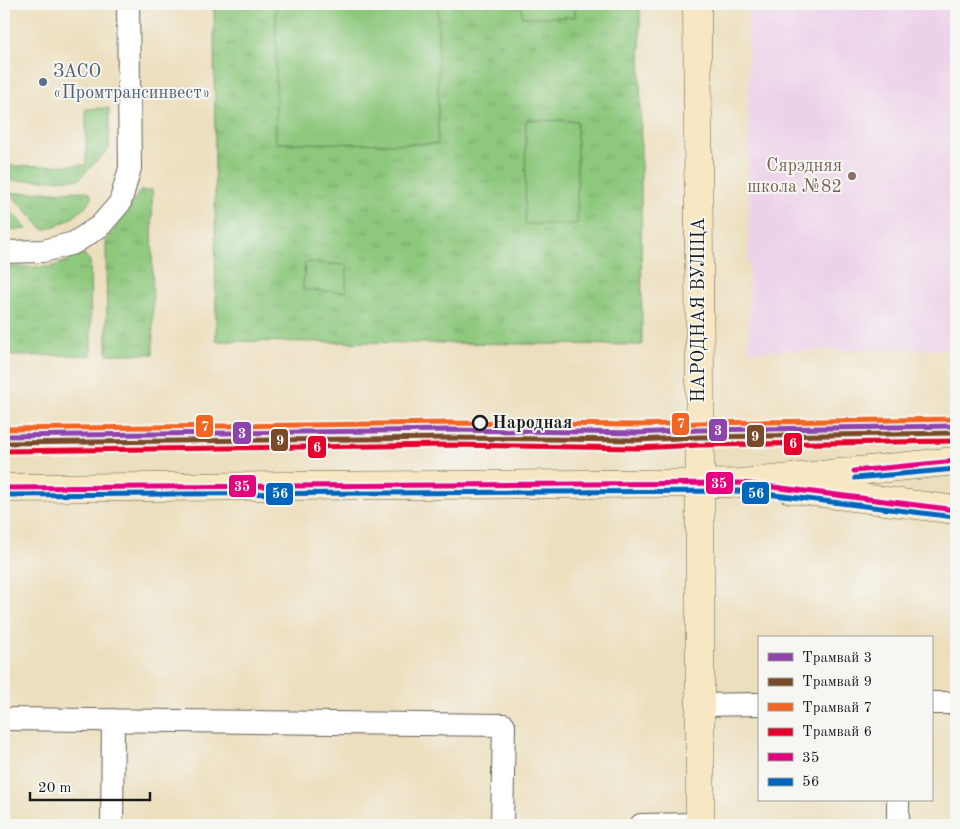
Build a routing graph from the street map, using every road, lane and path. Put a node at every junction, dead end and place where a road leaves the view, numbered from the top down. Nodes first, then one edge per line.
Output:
1 (128, 4) edge
2 (696, 4) edge
3 (4, 252) edge
4 (956, 461) edge
5 (700, 483) junction
6 (741, 483) junction
7 (4, 488) edge
8 (956, 510) edge
9 (956, 702) edge
10 (932, 703) edge
11 (758, 704) edge
12 (700, 706) junction
13 (4, 719) edge
14 (113, 720) junction
15 (898, 802) edge
16 (112, 825) edge
17 (502, 825) edge
18 (641, 825) edge
19 (700, 825) edge
20 (898, 825) edge

1 - 3 lane
2 - 5 main road, НАРОДНАЯ ВУЛІЦА
4 - 6 main road
5 - 6 main road
5 - 7 main road
5 - 12 main road, НАРОДНАЯ ВУЛІЦА
6 - 8 main road
9 - 10 lane
11 - 12 lane
12 - 19 main road, НАРОДНАЯ ВУЛІЦА
13 - 14 lane
14 - 16 lane
14 - 17 lane
15 - 20 lane
18 - 19 lane

